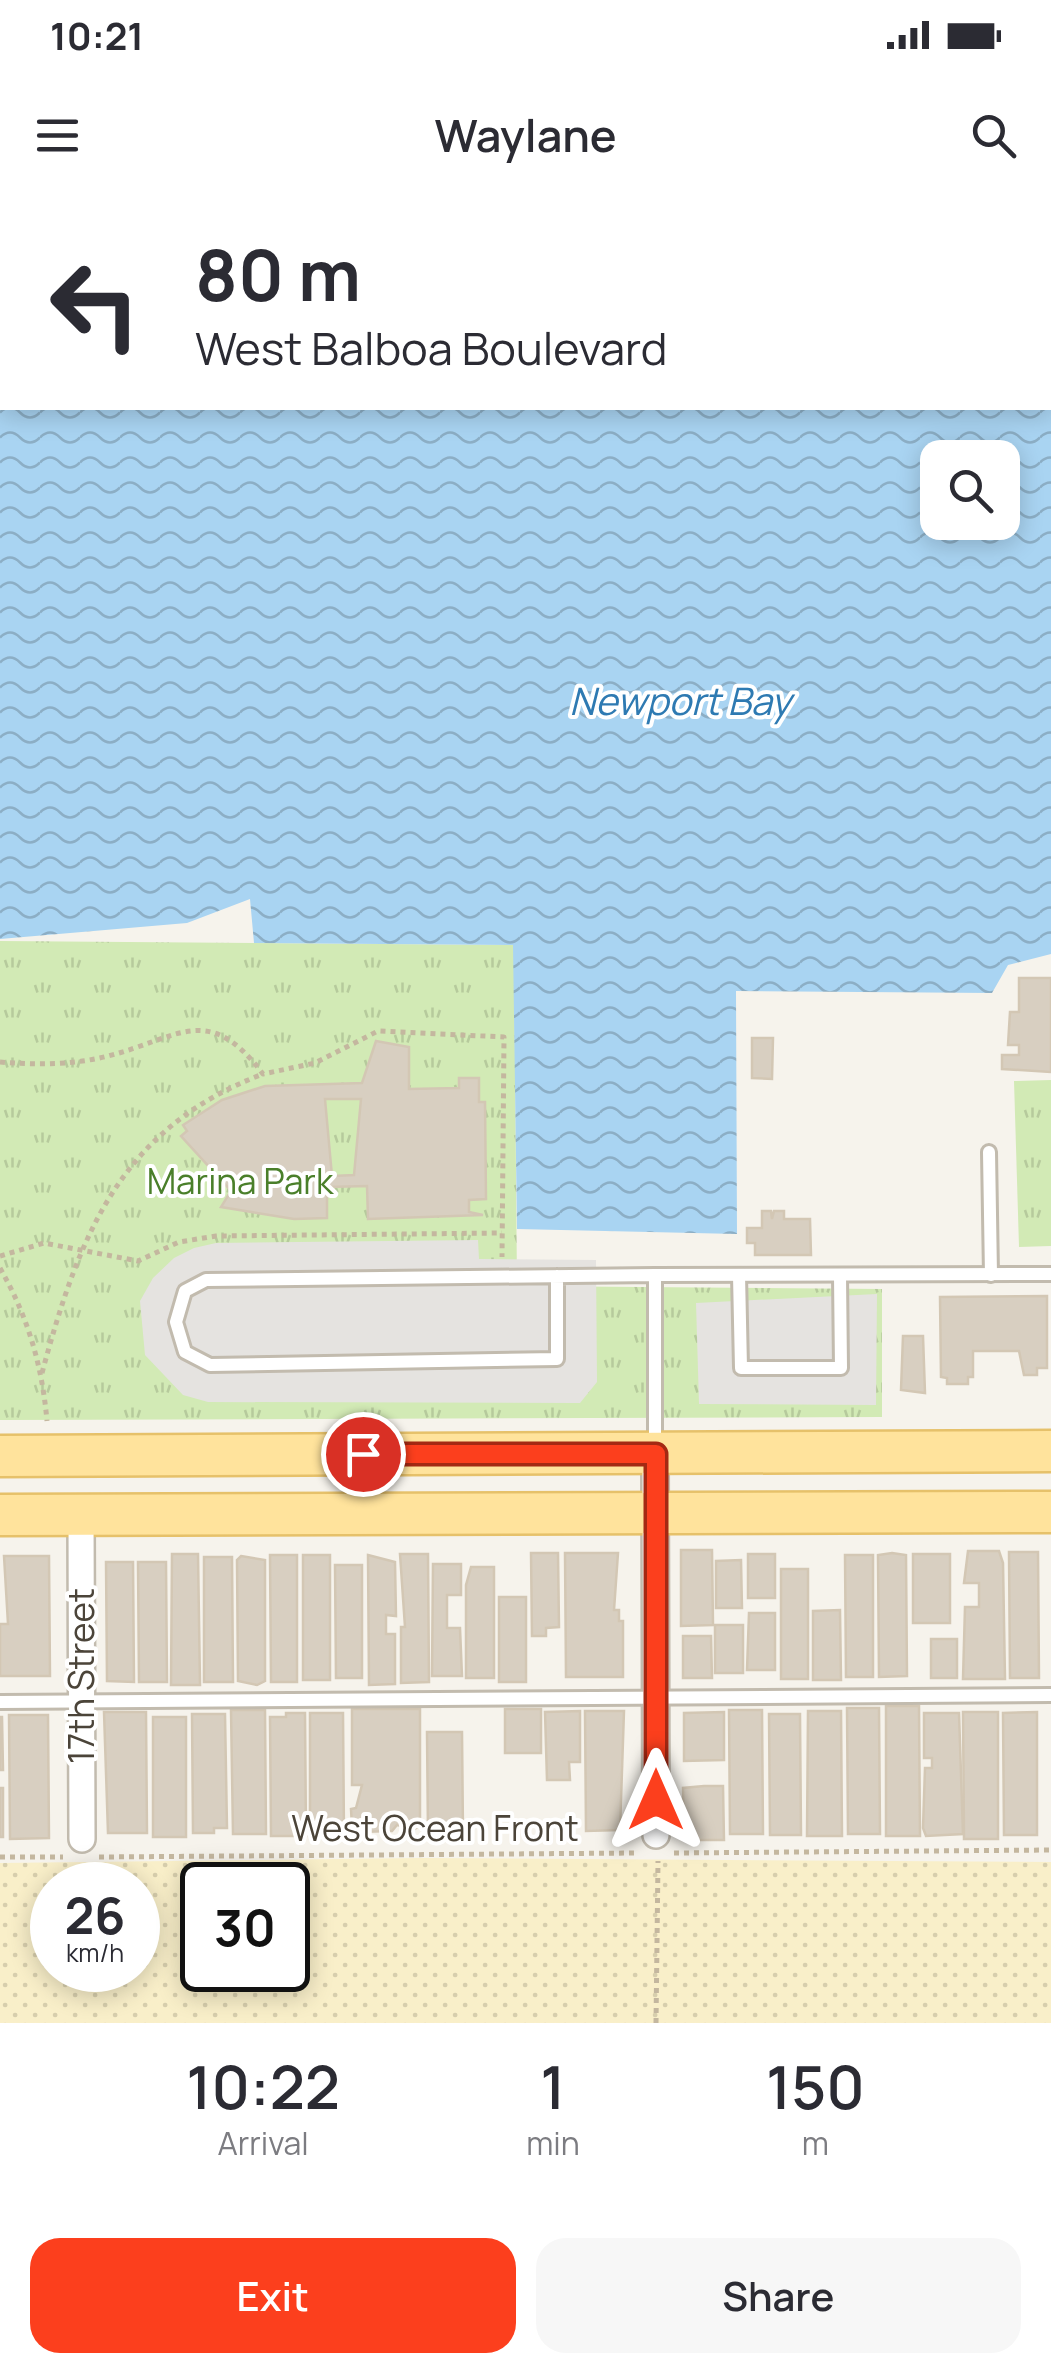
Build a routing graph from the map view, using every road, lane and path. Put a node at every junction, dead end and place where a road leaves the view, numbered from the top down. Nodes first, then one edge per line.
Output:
1 (0, 1062) edge
2 (263, 1074) junction
3 (989, 1152) dead end
4 (502, 1233) junction
5 (80, 1248) junction
6 (0, 1256) edge
7 (0, 1268) edge
8 (991, 1274) junction
9 (1051, 1274) edge
10 (655, 1275) junction
11 (556, 1276) junction
12 (739, 1276) junction
13 (840, 1276) junction
14 (502, 1277) junction
15 (42, 1373) junction
16 (1051, 1452) edge
17 (656, 1454) junction
18 (0, 1456) edge
19 (50, 1456) junction
20 (656, 1512) junction
21 (1051, 1512) edge
22 (81, 1514) junction
23 (0, 1515) edge
24 (1051, 1694) edge
25 (657, 1697) junction
26 (83, 1701) junction
27 (0, 1702) edge
28 (82, 1839) dead end
29 (651, 1847) junction
30 (1051, 1850) edge
31 (0, 1857) edge
32 (656, 2023) edge

1 - 2 path
2 - 4 path
2 - 5 path
3 - 8 lane
4 - 5 path
4 - 14 path
5 - 6 path
5 - 15 path
7 - 15 path
8 - 9 lane
8 - 13 lane
10 - 11 lane
10 - 12 lane
10 - 17 lane
11 - 14 lane
11 - 14 lane
12 - 13 lane
12 - 13 lane
15 - 19 path
16 - 17 main road
17 - 19 main road
17 - 20 street
18 - 19 main road
20 - 21 main road
20 - 22 main road
20 - 25 street
22 - 23 main road
22 - 26 street, 17th Street
24 - 25 lane
25 - 26 lane
25 - 29 street
26 - 27 lane
26 - 28 street, 17th Street
29 - 30 path, West Ocean Front
29 - 31 path, West Ocean Front
29 - 32 path

